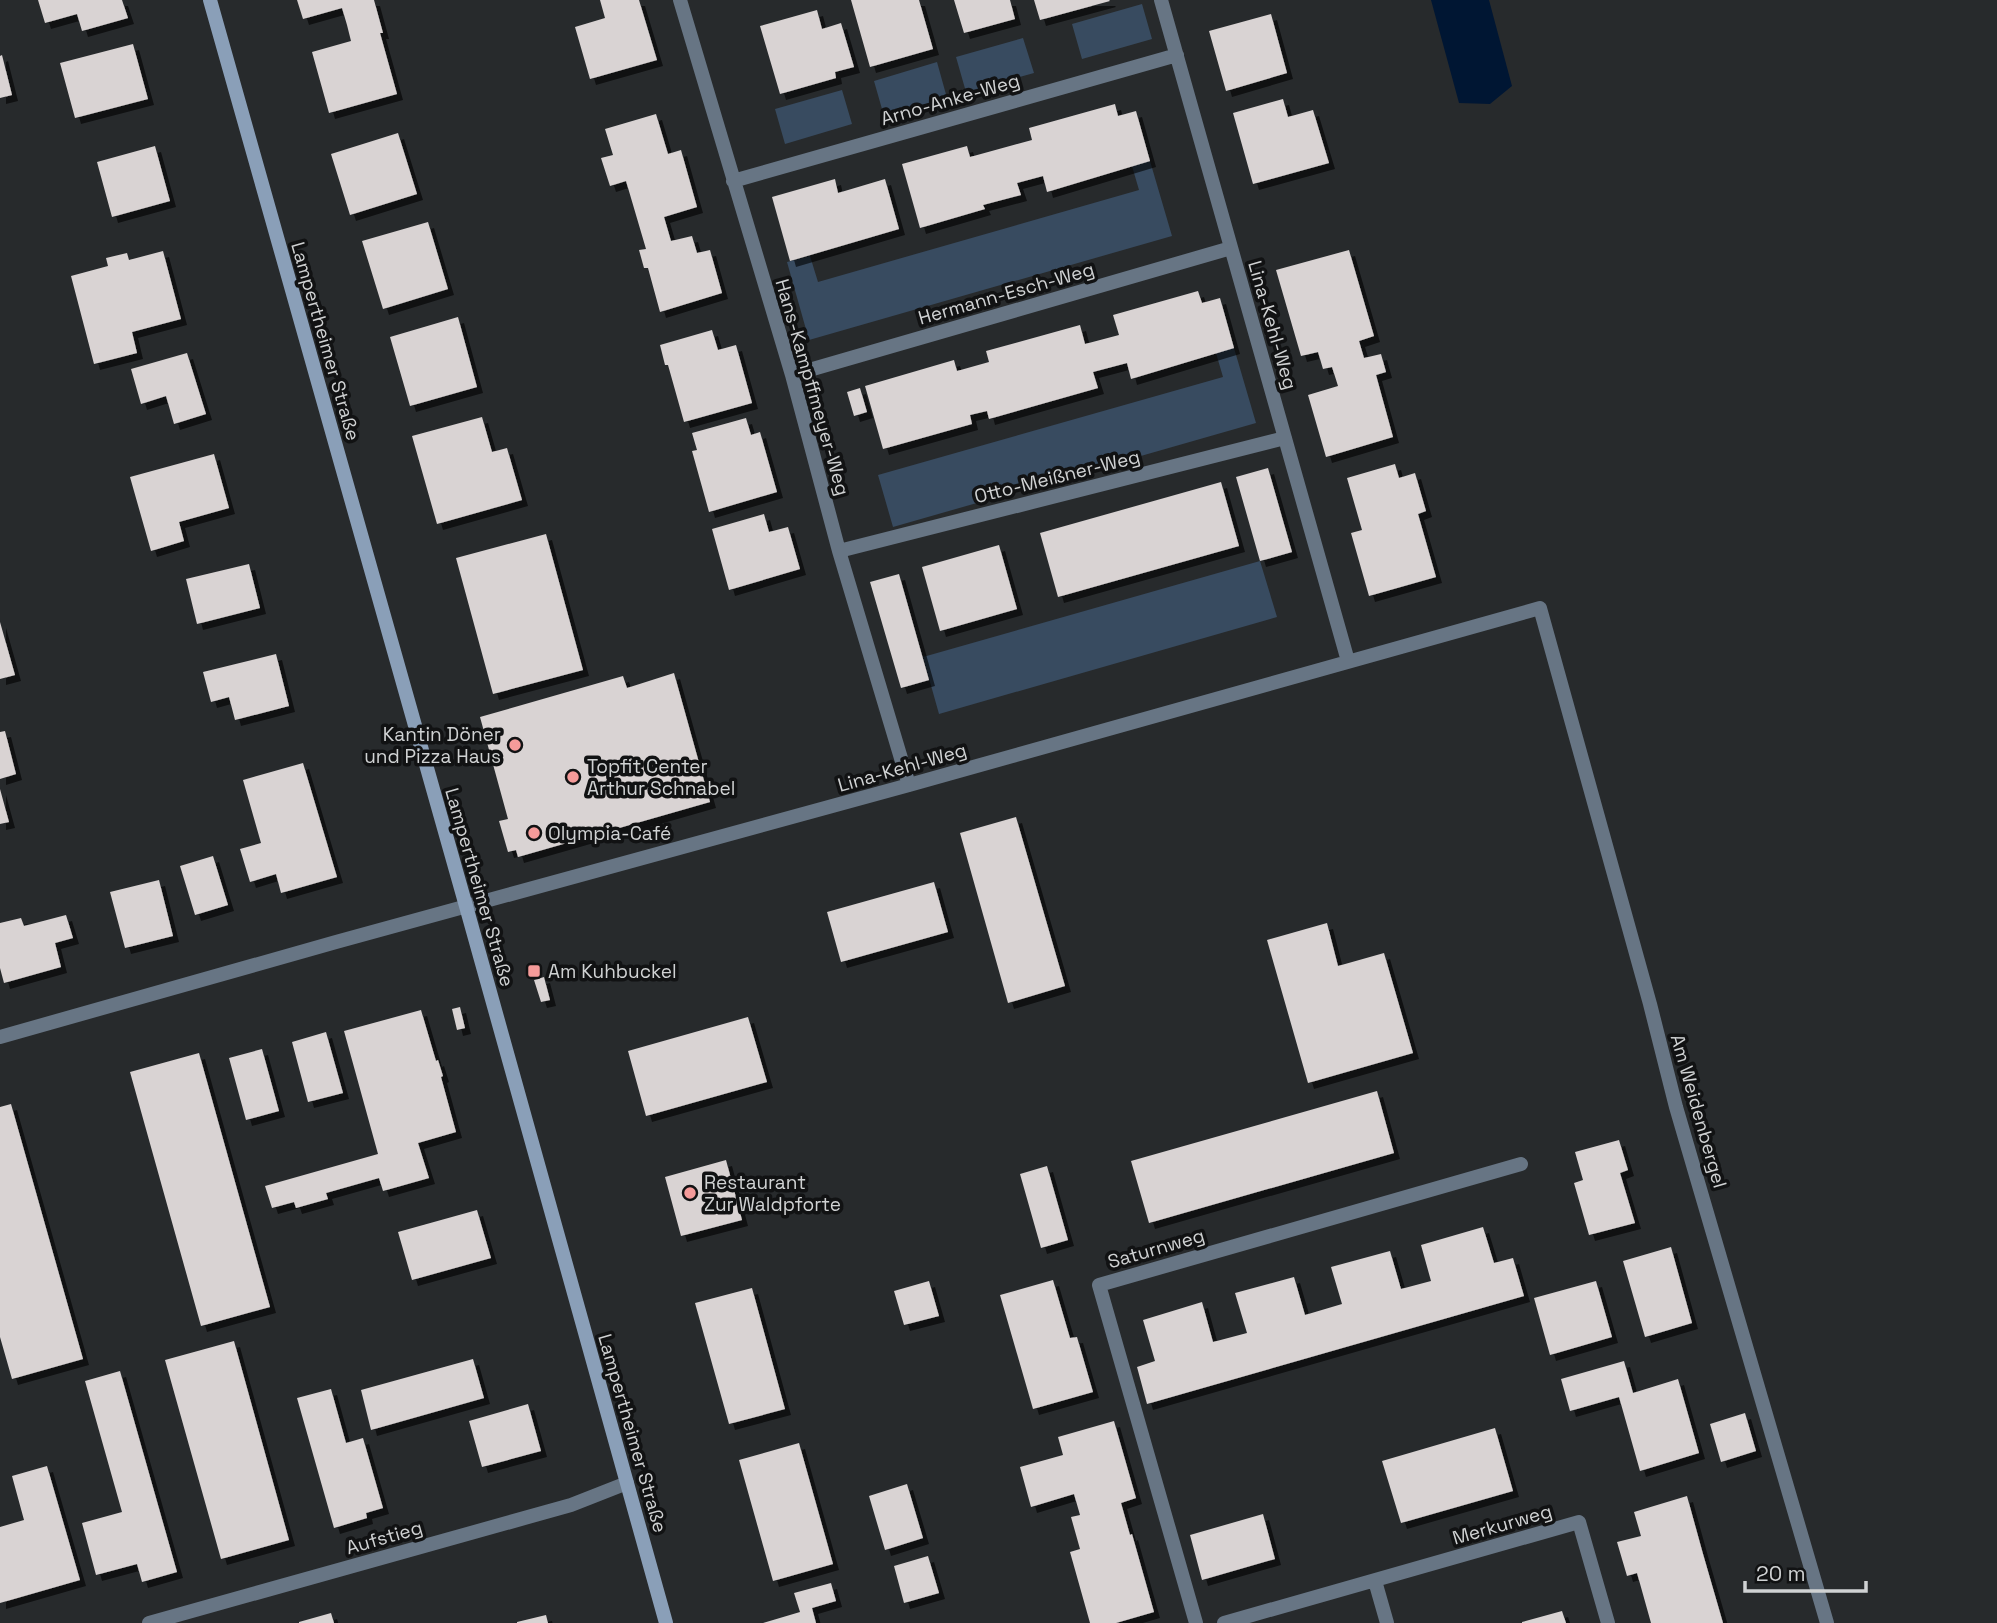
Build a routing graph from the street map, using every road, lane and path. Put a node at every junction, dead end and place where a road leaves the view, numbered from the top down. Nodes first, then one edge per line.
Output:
1 (210, 0) edge
2 (680, 0) edge
3 (1161, 0) edge
4 (1177, 55) junction
5 (733, 181) junction
6 (1231, 248) junction
7 (792, 375) junction
8 (1285, 438) junction
9 (839, 551) junction
10 (1540, 608) joint
11 (1348, 661) junction
12 (909, 785) junction
13 (466, 906) junction
14 (0, 1037) edge
15 (1521, 1164) dead end
16 (627, 1483) junction
17 (1375, 1581) junction
18 (149, 1623) edge
19 (666, 1623) edge
20 (1195, 1623) edge
21 (1224, 1623) edge
22 (1387, 1623) edge
23 (1608, 1623) edge
24 (1826, 1623) edge

1 - 13 street, Lampertheimer Straße
2 - 5 street, Hans-Kampffmeyer-Weg
3 - 4 street, Lina-Kehl-Weg
4 - 5 street, Arno-Anke-Weg
4 - 6 street, Lina-Kehl-Weg
5 - 7 street, Hans-Kampffmeyer-Weg
6 - 7 street, Hermann-Esch-Weg
6 - 8 street, Lina-Kehl-Weg
7 - 9 street, Hans-Kampffmeyer-Weg
8 - 9 street, Otto-Meißner-Weg
8 - 11 street, Lina-Kehl-Weg
9 - 12 street, Hans-Kampffmeyer-Weg
10 - 11 street, Lina-Kehl-Weg
10 - 24 street, Am Weidenbergel
11 - 12 street, Lina-Kehl-Weg
12 - 13 street, Lina-Kehl-Weg
13 - 14 street
13 - 16 street, Lampertheimer Straße
15 - 20 street, Saturnweg
16 - 18 street, Aufstieg
16 - 19 street, Lampertheimer Straße
17 - 21 street, Merkurweg
17 - 22 street
17 - 23 street, Merkurweg

